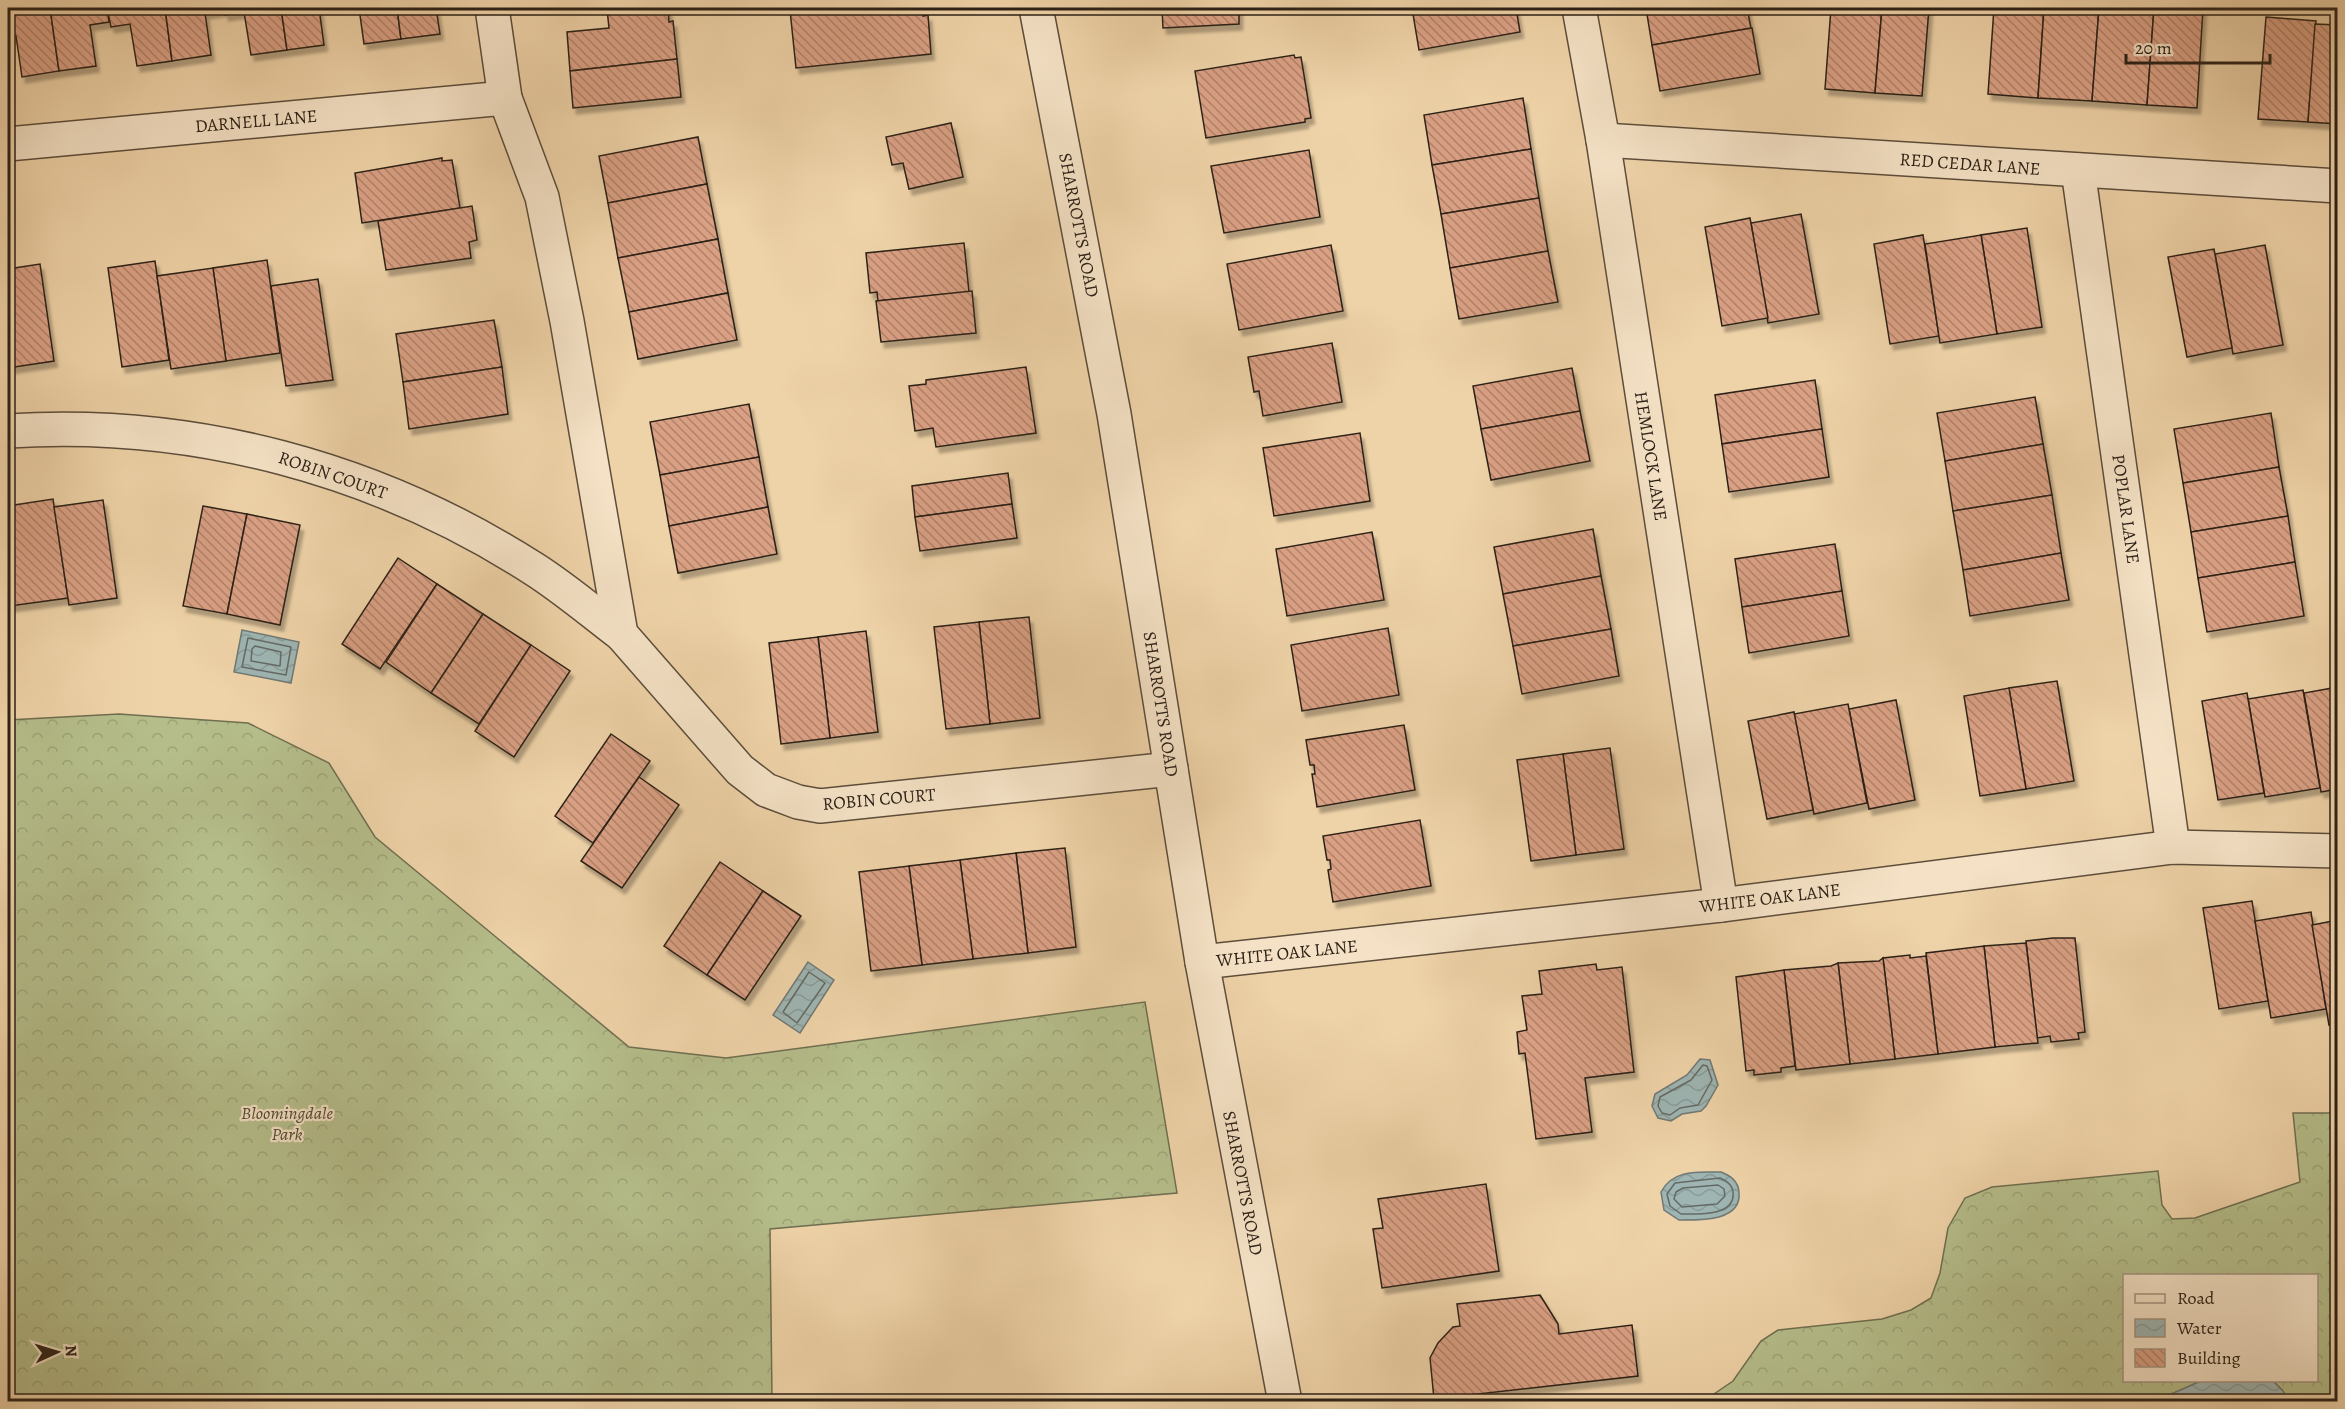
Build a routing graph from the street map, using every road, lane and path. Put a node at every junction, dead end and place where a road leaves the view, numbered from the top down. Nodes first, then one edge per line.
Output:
1 (492, 8) edge
2 (1036, 8) edge
3 (1579, 8) edge
4 (505, 98) junction
5 (1603, 140) junction
6 (8, 144) edge
7 (2078, 170) junction
8 (2337, 186) edge
9 (8, 431) edge
10 (621, 634) junction
11 (1171, 769) junction
12 (2174, 847) junction
13 (2337, 851) edge
14 (1721, 905) junction
15 (1202, 962) junction
16 (1285, 1401) edge

1 - 4 street
2 - 11 street, SHARROTTS ROAD
3 - 5 street, HEMLOCK LANE
4 - 6 street, DARNELL LANE
4 - 10 street
5 - 7 street, RED CEDAR LANE
5 - 14 street, HEMLOCK LANE
7 - 8 street, RED CEDAR LANE
7 - 12 street, POPLAR LANE
9 - 10 street, ROBIN COURT
10 - 11 street, ROBIN COURT
11 - 15 street, SHARROTTS ROAD
12 - 13 street, WHITE OAK LANE
12 - 14 street, WHITE OAK LANE
14 - 15 street, WHITE OAK LANE
15 - 16 street, SHARROTTS ROAD

